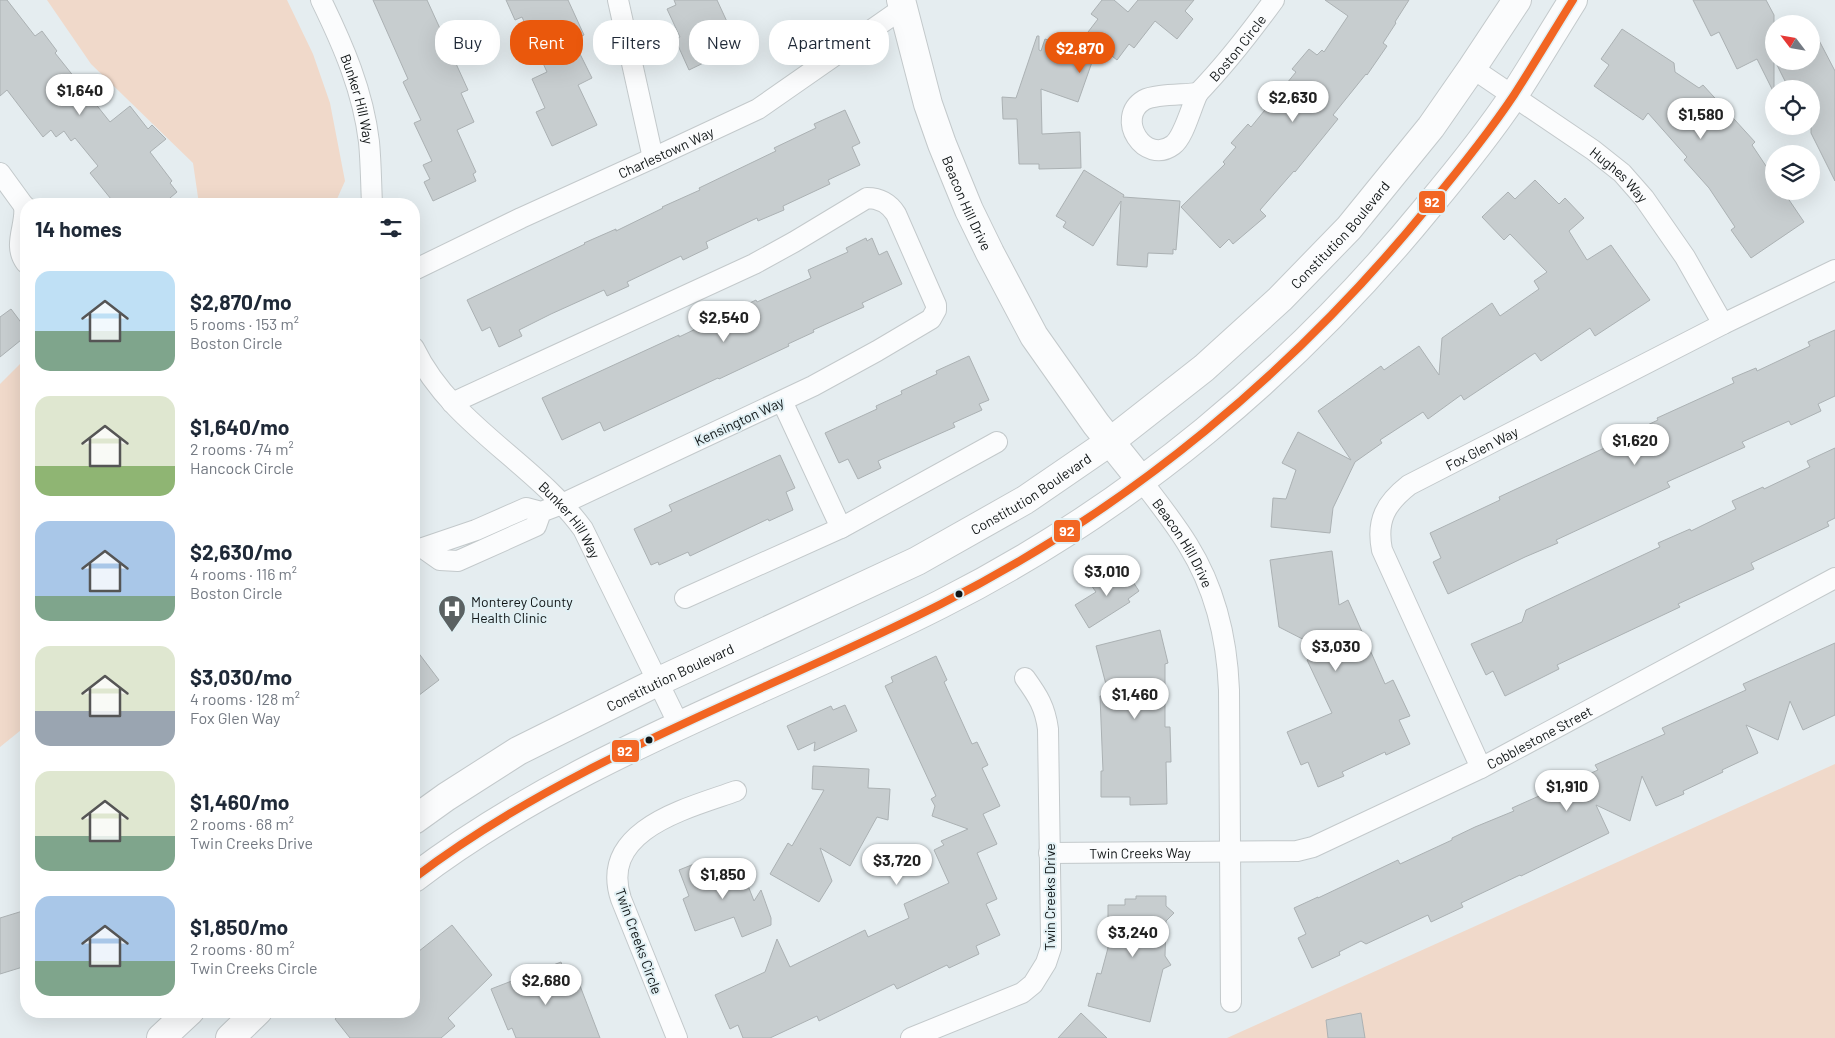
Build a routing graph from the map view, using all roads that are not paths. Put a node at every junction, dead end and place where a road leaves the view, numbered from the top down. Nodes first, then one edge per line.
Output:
1 (321, 0) edge
2 (618, 0) edge
3 (1274, 0) edge
4 (1517, 0) edge
5 (1573, 0) edge
6 (902, 4) edge
7 (1472, 68) junction
8 (1198, 93) dead end
9 (1513, 96) junction
10 (653, 158) junction
11 (0, 173) edge
12 (372, 198) edge
13 (20, 199) edge
14 (20, 239) edge
15 (20, 252) edge
16 (420, 267) edge
17 (1835, 270) edge
18 (1723, 324) junction
19 (420, 359) edge
20 (782, 401) junction
21 (452, 403) junction
22 (997, 442) dead end
23 (1111, 442) junction
24 (1141, 480) junction
25 (562, 504) junction
26 (541, 512) junction
27 (841, 528) junction
28 (1835, 578) edge
29 (685, 598) dead end
30 (1025, 678) dead end
31 (658, 682) junction
32 (679, 725) junction
33 (1481, 768) junction
34 (736, 791) dead end
35 (420, 816) edge
36 (1230, 851) junction
37 (1049, 853) junction
38 (420, 874) edge
39 (1231, 1002) dead end
40 (182, 1018) edge
41 (251, 1018) edge
42 (161, 1038) edge
43 (230, 1038) edge
44 (677, 1038) edge
45 (911, 1038) edge

1 - 12 street, Bunker Hill Way
2 - 10 street
3 - 8 street, Boston Circle
4 - 7 main road, Constitution Boulevard
5 - 9 main road
6 - 10 street, Charlestown Way
6 - 23 main road, Beacon Hill Drive
7 - 9 street, Hughes Way
7 - 23 main road, Constitution Boulevard
9 - 18 street, Hughes Way
9 - 24 main road
10 - 16 street, Charlestown Way
11 - 13 street
14 - 15 street
17 - 18 street, Fox Glen Way
18 - 33 street, Fox Glen Way
19 - 21 street, Bunker Hill Way
20 - 21 street, Kensington Way
20 - 25 street, Kensington Way
20 - 27 street
21 - 25 street, Bunker Hill Way
22 - 27 street
23 - 24 main road, Beacon Hill Drive
23 - 31 main road, Constitution Boulevard
24 - 32 main road
24 - 36 street, Beacon Hill Drive
25 - 26 street, Kensington Way
25 - 31 street, Bunker Hill Way
26 - 26 street, Kensington Way
27 - 29 street
28 - 33 street, Cobblestone Street
30 - 37 street, Twin Creeks Drive
31 - 32 street, Bunker Hill Way
31 - 35 main road, Constitution Boulevard
32 - 38 main road
33 - 36 street, Cobblestone Street
34 - 44 street, Twin Creeks Circle
36 - 37 street, Twin Creeks Way
36 - 39 street, Beacon Hill Drive
37 - 45 street, Twin Creeks Drive
40 - 42 main road
41 - 43 main road

